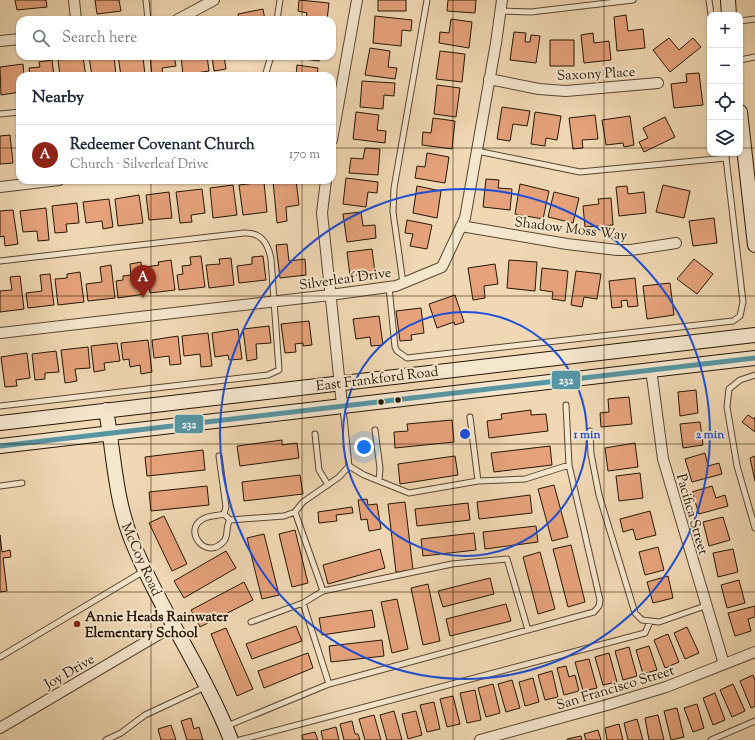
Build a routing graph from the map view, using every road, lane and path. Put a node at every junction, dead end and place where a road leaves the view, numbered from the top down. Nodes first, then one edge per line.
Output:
1 (74, 0) edge
2 (146, 0) edge
3 (214, 0) edge
4 (280, 0) edge
5 (357, 0) edge
6 (427, 0) edge
7 (502, 0) edge
8 (633, 0) edge
9 (709, 0) edge
10 (728, 0) edge
11 (500, 11) junction
12 (711, 12) edge
13 (729, 12) edge
14 (76, 16) edge
15 (148, 16) edge
16 (184, 16) edge
17 (278, 16) edge
18 (755, 19) edge
19 (743, 21) edge
20 (16, 39) edge
21 (0, 41) edge
22 (755, 58) edge
23 (270, 60) edge
24 (743, 60) edge
25 (266, 72) edge
26 (489, 79) junction
27 (658, 83) dead end
28 (16, 112) edge
29 (0, 114) edge
30 (336, 118) edge
31 (741, 120) edge
32 (477, 151) junction
33 (717, 156) edge
34 (726, 156) edge
35 (25, 184) edge
36 (326, 184) edge
37 (0, 187) edge
38 (752, 189) edge
39 (753, 215) edge
40 (461, 226) junction
41 (676, 243) dead end
42 (755, 245) edge
43 (0, 261) edge
44 (403, 283) junction
45 (389, 287) junction
46 (330, 295) junction
47 (275, 301) junction
48 (0, 332) edge
49 (755, 335) edge
50 (755, 358) edge
51 (652, 369) junction
52 (755, 375) edge
53 (340, 383) junction
54 (342, 405) junction
55 (566, 405) dead end
56 (0, 406) edge
57 (106, 410) junction
58 (470, 417) dead end
59 (0, 423) edge
60 (375, 430) dead end
61 (590, 431) dead end
62 (110, 432) junction
63 (315, 434) dead end
64 (0, 446) edge
65 (219, 456) dead end
66 (569, 465) junction
67 (349, 466) junction
68 (379, 481) junction
69 (478, 481) junction
70 (22, 483) dead end
71 (328, 485) junction
72 (0, 486) edge
73 (295, 512) junction
74 (224, 514) junction
75 (230, 520) junction
76 (755, 528) edge
77 (144, 570) junction
78 (323, 591) junction
79 (303, 603) junction
80 (705, 606) junction
81 (251, 622) dead end
82 (650, 622) junction
83 (173, 626) junction
84 (528, 630) junction
85 (755, 652) edge
86 (0, 657) edge
87 (724, 664) junction
88 (329, 684) junction
89 (208, 686) junction
90 (755, 721) edge
91 (226, 726) junction
92 (0, 728) edge
93 (106, 740) edge
94 (232, 740) edge
95 (240, 740) edge
96 (480, 740) edge
97 (711, 740) edge

1 - 14 street
2 - 15 lane
3 - 16 street
4 - 17 lane
5 - 30 street
6 - 44 lane
7 - 11 street, Silverleaf Drive
8 - 11 lane
9 - 12 lane
10 - 13 main road
11 - 26 street, Silverleaf Drive
18 - 19 lane
20 - 21 street
22 - 24 lane
23 - 25 lane
26 - 27 street, Saxony Place
26 - 32 street, Silverleaf Drive
28 - 29 lane
31 - 38 main road
32 - 33 lane
32 - 40 street, Silverleaf Drive
34 - 45 lane
35 - 37 street
36 - 46 street
38 - 39 main road
39 - 42 main road
40 - 41 street, Shadow Moss Way
40 - 44 street, Silverleaf Drive
43 - 47 lane
44 - 45 street, Silverleaf Drive
45 - 46 street, Silverleaf Drive
46 - 47 street, Silverleaf Drive
46 - 53 street
47 - 48 street, Silverleaf Drive
47 - 56 lane
49 - 53 main road, East Frankford Road
50 - 51 main road, East Frankford Road
51 - 54 main road, East Frankford Road
51 - 80 street, Pacifica Street
52 - 76 lane
53 - 54 street
53 - 57 main road, East Frankford Road
54 - 62 main road, East Frankford Road
54 - 67 lane
55 - 66 lane
57 - 59 main road, East Frankford Road
57 - 62 main road, McCoy Road
58 - 69 lane
60 - 68 lane
61 - 82 lane
62 - 64 main road, East Frankford Road
62 - 77 main road, McCoy Road
63 - 71 lane
65 - 74 lane
66 - 69 lane
66 - 84 lane
67 - 68 lane
67 - 71 lane
68 - 69 lane
70 - 72 lane
71 - 73 lane
73 - 75 lane
73 - 78 lane
74 - 75 lane
74 - 75 lane
77 - 83 main road, McCoy Road
77 - 86 lane
78 - 79 lane
78 - 84 lane
79 - 81 lane
79 - 88 lane
80 - 82 lane
80 - 87 street, Pacifica Street
82 - 95 lane
83 - 89 main road, McCoy Road
83 - 92 street, Joy Drive
84 - 88 lane
85 - 87 street, San Francisco Street
87 - 96 street, San Francisco Street
88 - 91 lane
89 - 91 main road, McCoy Road
89 - 93 lane
90 - 97 lane
91 - 94 main road, McCoy Road

